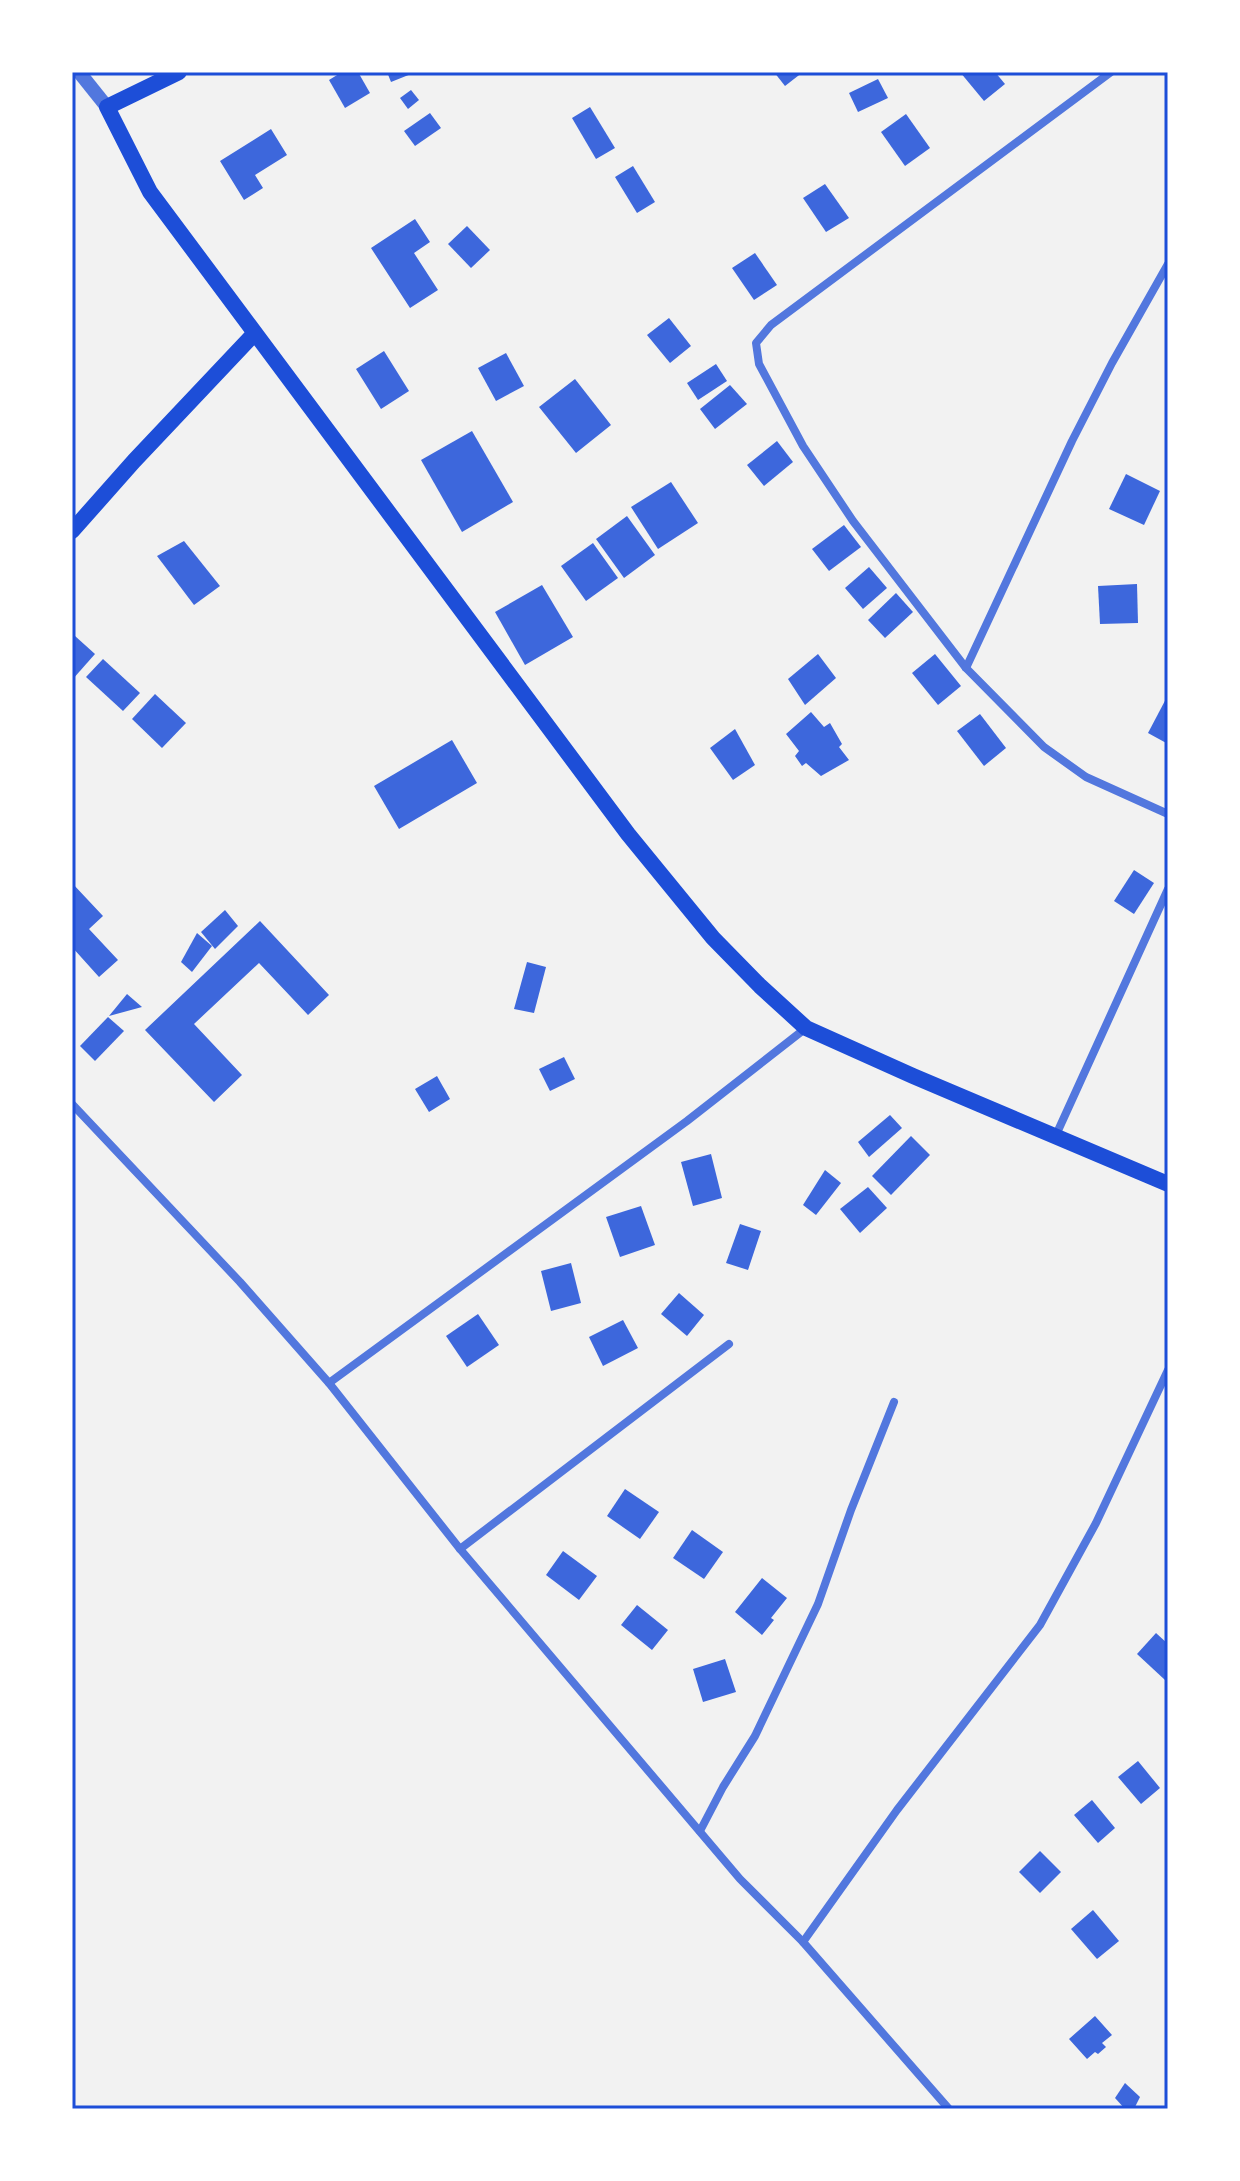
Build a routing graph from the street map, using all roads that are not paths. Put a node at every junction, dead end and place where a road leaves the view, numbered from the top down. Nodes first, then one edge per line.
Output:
1 (79, 72) edge
2 (179, 72) edge
3 (1111, 72) edge
4 (107, 107) junction
5 (1168, 264) edge
6 (254, 334) junction
7 (72, 531) edge
8 (966, 668) junction
9 (1168, 814) edge
10 (1168, 889) edge
11 (806, 1028) junction
12 (72, 1104) edge
13 (1056, 1135) junction
14 (1168, 1184) edge
15 (729, 1344) dead end
16 (1168, 1370) edge
17 (329, 1383) junction
18 (894, 1402) dead end
19 (460, 1549) junction
20 (700, 1831) junction
21 (803, 1942) junction
22 (949, 2109) edge

1 - 4 street
2 - 4 main road
3 - 8 street
4 - 6 main road
5 - 8 street
6 - 7 main road
6 - 11 main road
8 - 9 street
10 - 13 street
11 - 13 main road
11 - 17 street
12 - 17 street
13 - 14 main road
15 - 19 street
16 - 21 street
17 - 19 street
18 - 20 street
19 - 20 street
20 - 21 street
21 - 22 street

